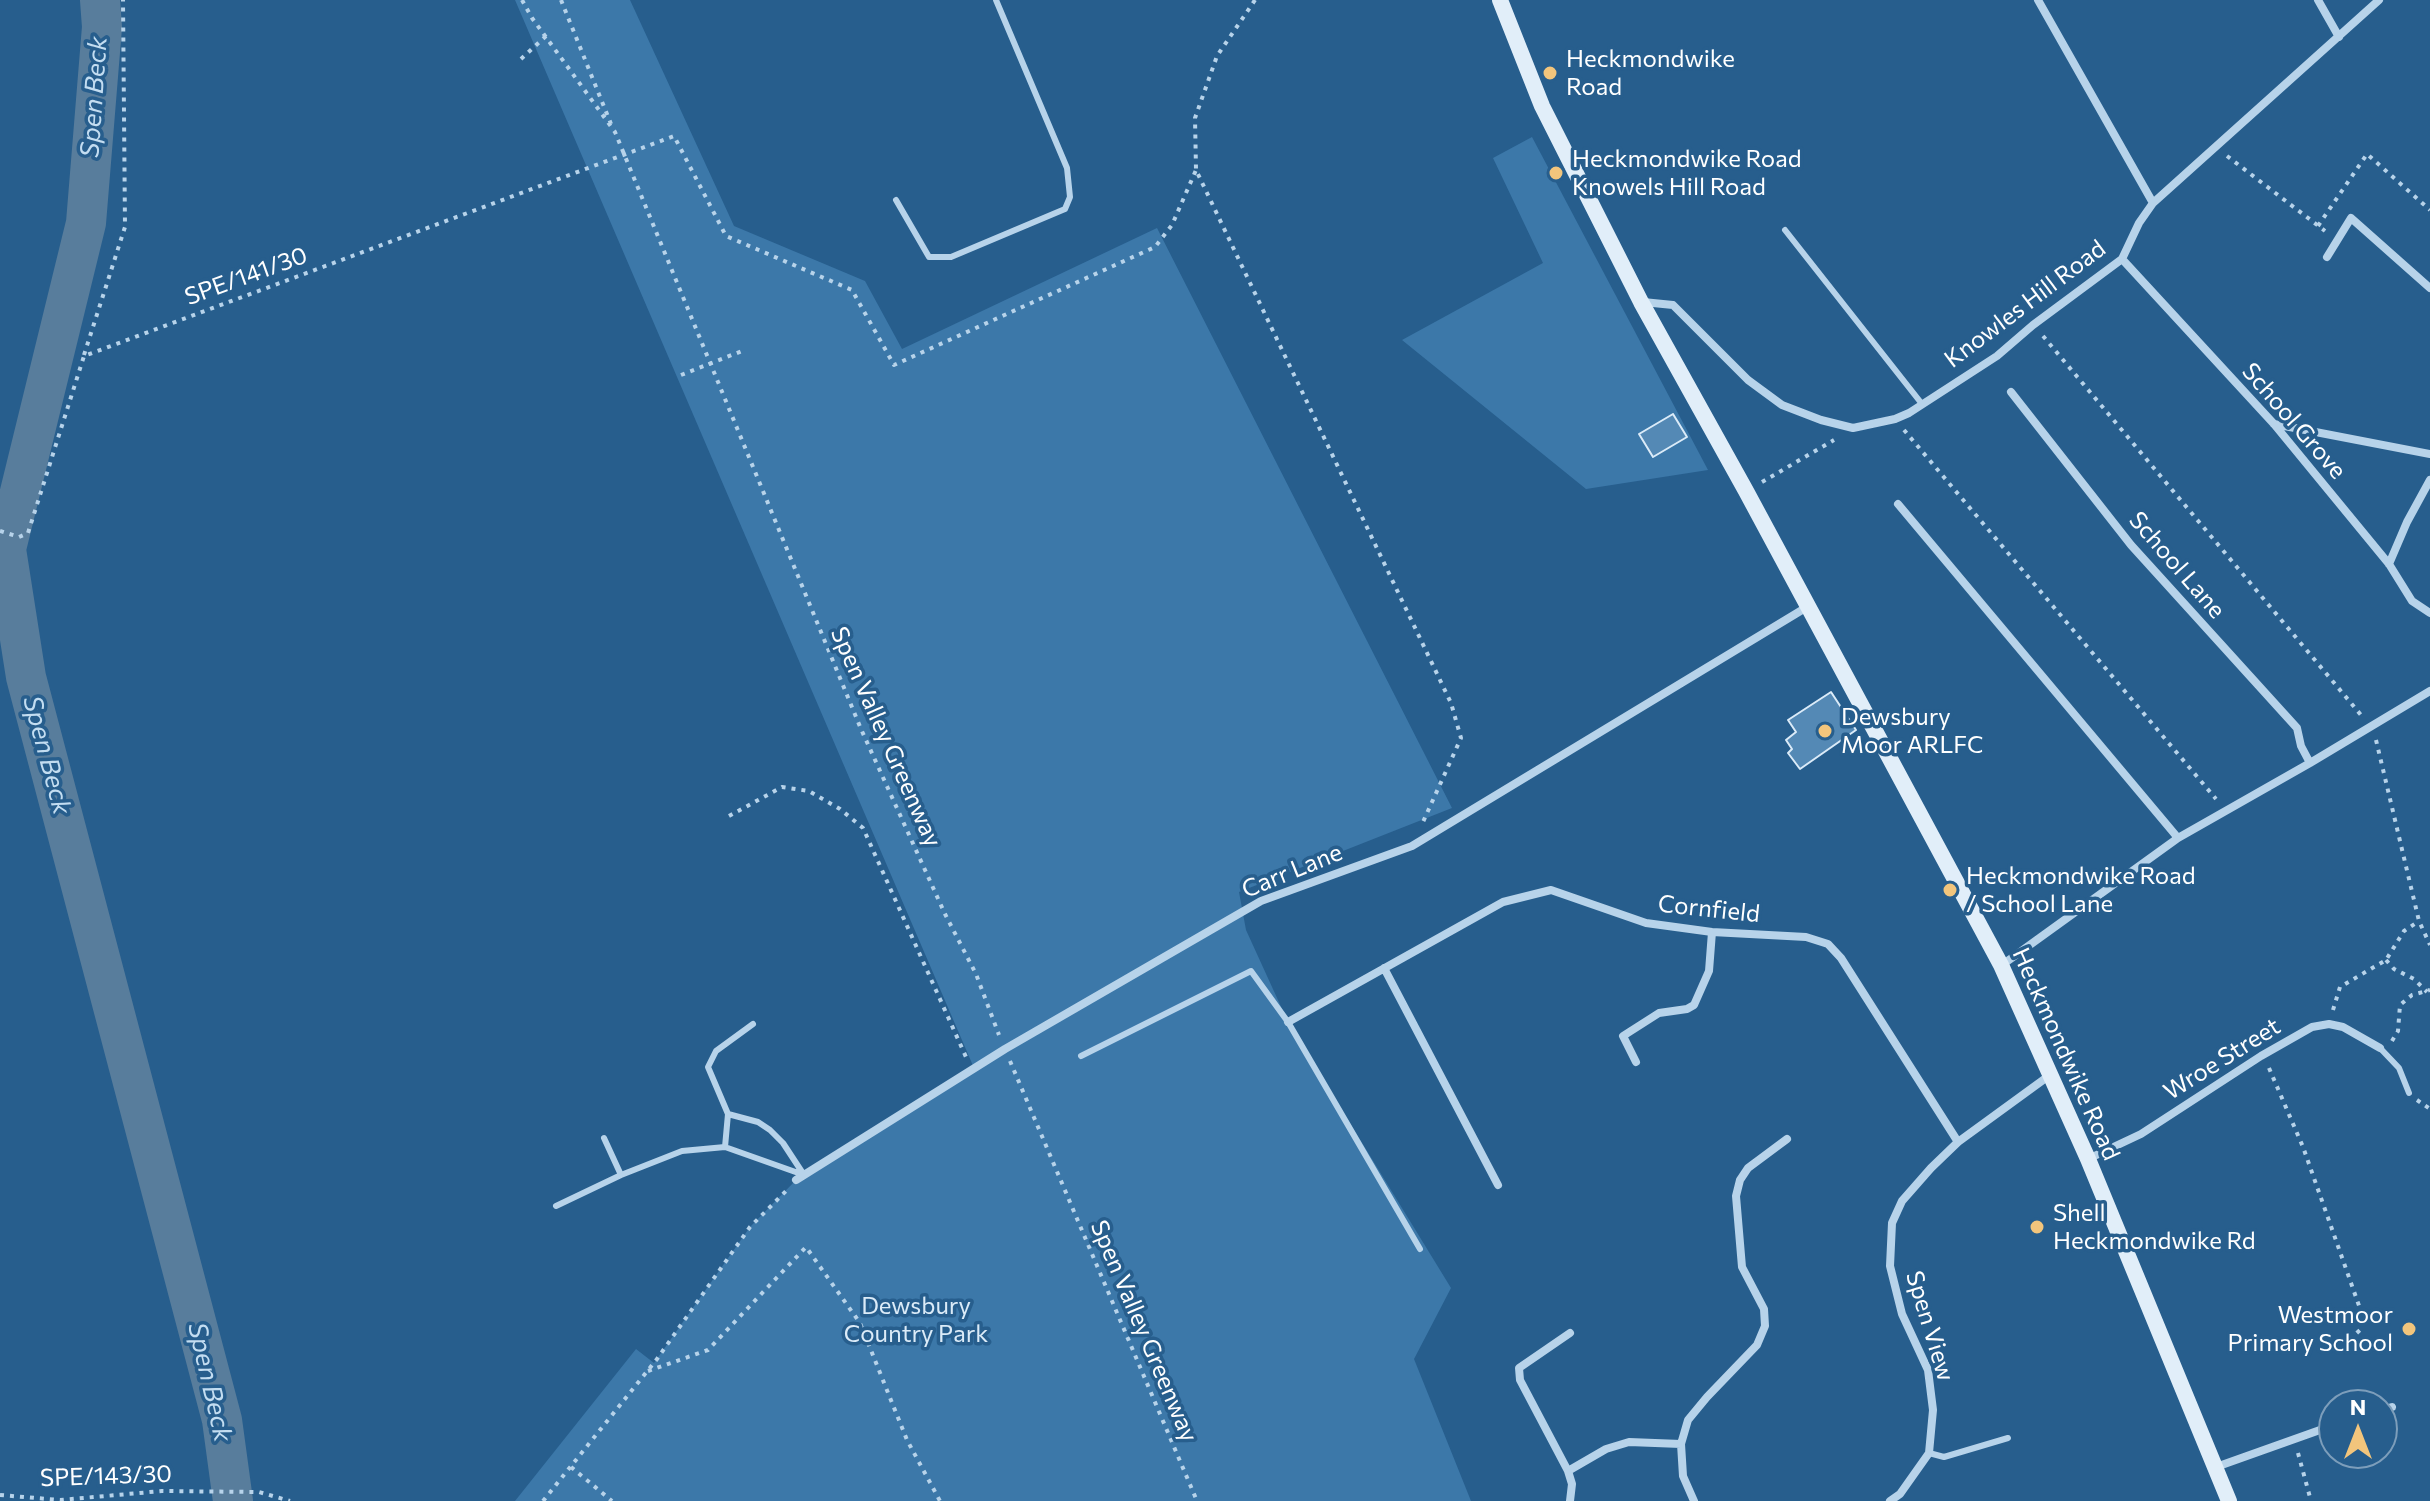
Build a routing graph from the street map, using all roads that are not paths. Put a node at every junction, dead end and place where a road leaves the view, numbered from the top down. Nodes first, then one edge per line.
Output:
1 (996, 0) edge
2 (1500, 0) edge
3 (2038, 0) edge
4 (2318, 0) edge
5 (2379, 0) edge
6 (2339, 37) junction
7 (896, 200) dead end
8 (2153, 203) junction
9 (1785, 230) dead end
10 (2327, 257) dead end
11 (2122, 259) junction
12 (2430, 288) edge
13 (1641, 302) junction
14 (2011, 392) dead end
15 (1922, 404) junction
16 (2274, 424) junction
17 (2430, 454) edge
18 (2430, 480) edge
19 (1898, 504) dead end
20 (2389, 564) junction
21 (1807, 607) junction
22 (2430, 613) edge
23 (2430, 691) edge
24 (2310, 763) junction
25 (2178, 838) junction
26 (1712, 932) junction
27 (2001, 965) junction
28 (1384, 968) junction
29 (1288, 1022) junction
30 (753, 1024) dead end
31 (2380, 1048) joint
32 (1081, 1056) dead end
33 (1636, 1062) dead end
34 (2050, 1075) junction
35 (2409, 1093) dead end
36 (728, 1114) junction
37 (604, 1138) dead end
38 (1787, 1139) dead end
39 (1958, 1142) junction
40 (725, 1147) junction
41 (2088, 1159) junction
42 (621, 1175) junction
43 (800, 1178) junction
44 (1498, 1185) dead end
45 (556, 1206) dead end
46 (1420, 1249) dead end
47 (1570, 1333) dead end
48 (2318, 1430) edge
49 (2008, 1438) dead end
50 (1681, 1444) junction
51 (1929, 1453) junction
52 (2216, 1467) junction
53 (1568, 1471) junction
54 (1570, 1501) edge
55 (1694, 1501) edge
56 (1890, 1501) edge
57 (2229, 1501) edge

1 - 7 lane
2 - 13 main road, Heckmondwike Road
3 - 8 street
4 - 6 street
5 - 6 street, Knowles Hill Road
6 - 8 street, Knowles Hill Road
8 - 11 street, Knowles Hill Road
9 - 15 lane
10 - 12 street
11 - 15 street, Knowles Hill Road
11 - 16 street, School Grove
13 - 15 street, Knowles Hill Road
13 - 21 main road, Heckmondwike Road
14 - 24 street, School Lane
16 - 17 street
16 - 20 street, School Grove
18 - 20 street
19 - 25 street
20 - 22 street, School Grove
21 - 27 main road, Heckmondwike Road
21 - 43 street, Carr Lane
23 - 24 street
24 - 25 street
25 - 27 street
26 - 28 street, Cornfield
26 - 33 street
26 - 39 street, Cornfield
27 - 34 main road, Heckmondwike Road
28 - 29 street, Cornfield
28 - 44 street
29 - 32 lane
29 - 46 lane
30 - 36 lane
31 - 35 lane
31 - 41 street, Wroe Street
34 - 39 street, Spen View
34 - 41 main road, Heckmondwike Road
36 - 40 lane
36 - 43 lane
37 - 42 lane
38 - 50 street
39 - 51 street, Spen View
40 - 42 lane
40 - 43 lane
41 - 52 main road, Heckmondwike Road
42 - 45 lane
47 - 53 street
48 - 52 street
49 - 51 lane
50 - 53 street
50 - 55 street
51 - 56 street, Spen View
52 - 57 main road, Heckmondwike Road
53 - 54 street

